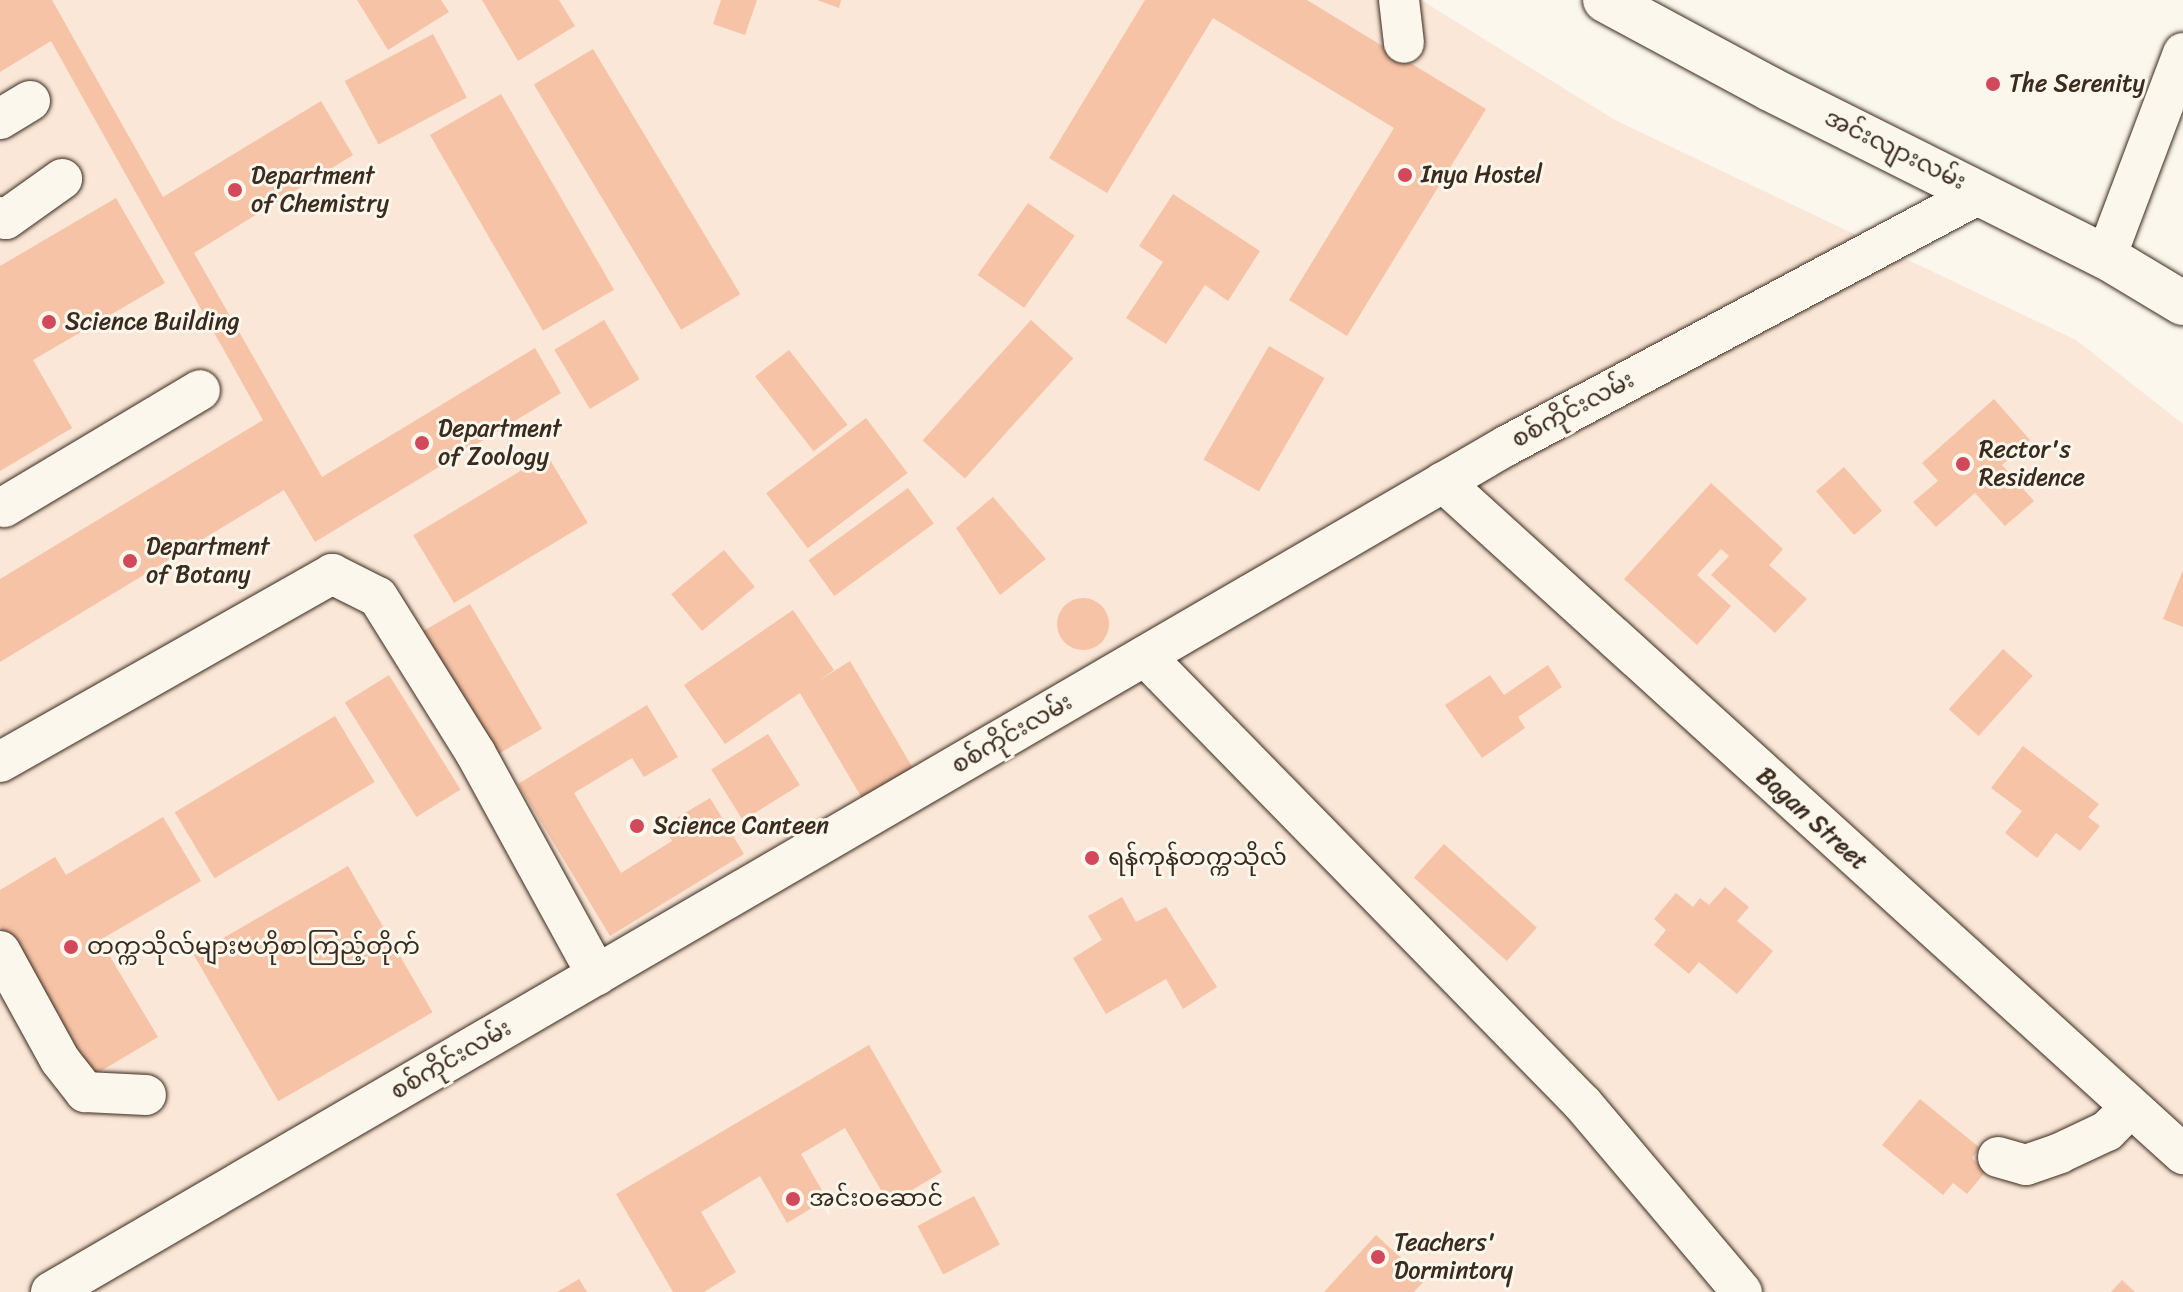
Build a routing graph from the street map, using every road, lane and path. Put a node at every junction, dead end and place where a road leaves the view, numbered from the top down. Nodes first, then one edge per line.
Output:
1 (1399, 0) edge
2 (1605, 0) edge
3 (1404, 43) dead end
4 (2183, 53) edge
5 (62, 179) dead end
6 (1981, 193) junction
7 (0, 217) edge
8 (2106, 257) junction
9 (2183, 303) edge
10 (200, 390) dead end
11 (1443, 482) junction
12 (4, 507) dead end
13 (1145, 656) junction
14 (0, 762) edge
15 (0, 951) edge
16 (597, 975) junction
17 (146, 1095) dead end
18 (2130, 1108) junction
19 (2183, 1154) edge
20 (1998, 1157) dead end
21 (51, 1292) edge
22 (1742, 1292) edge

1 - 3 street
2 - 6 main road, အင်းလျားလမ်း
4 - 8 street
5 - 7 street
6 - 8 main road, အင်းလျားလမ်း
6 - 11 street, စစ်ကိုင်းလမ်း
8 - 9 main road, အင်းလျားလမ်း
10 - 12 street
11 - 13 street, စစ်ကိုင်းလမ်း
11 - 18 street, Bagan Street
13 - 16 street, စစ်ကိုင်းလမ်း
13 - 22 street
14 - 16 street
15 - 17 street
16 - 21 street, စစ်ကိုင်းလမ်း
18 - 19 street, Bagan Street
18 - 20 street

